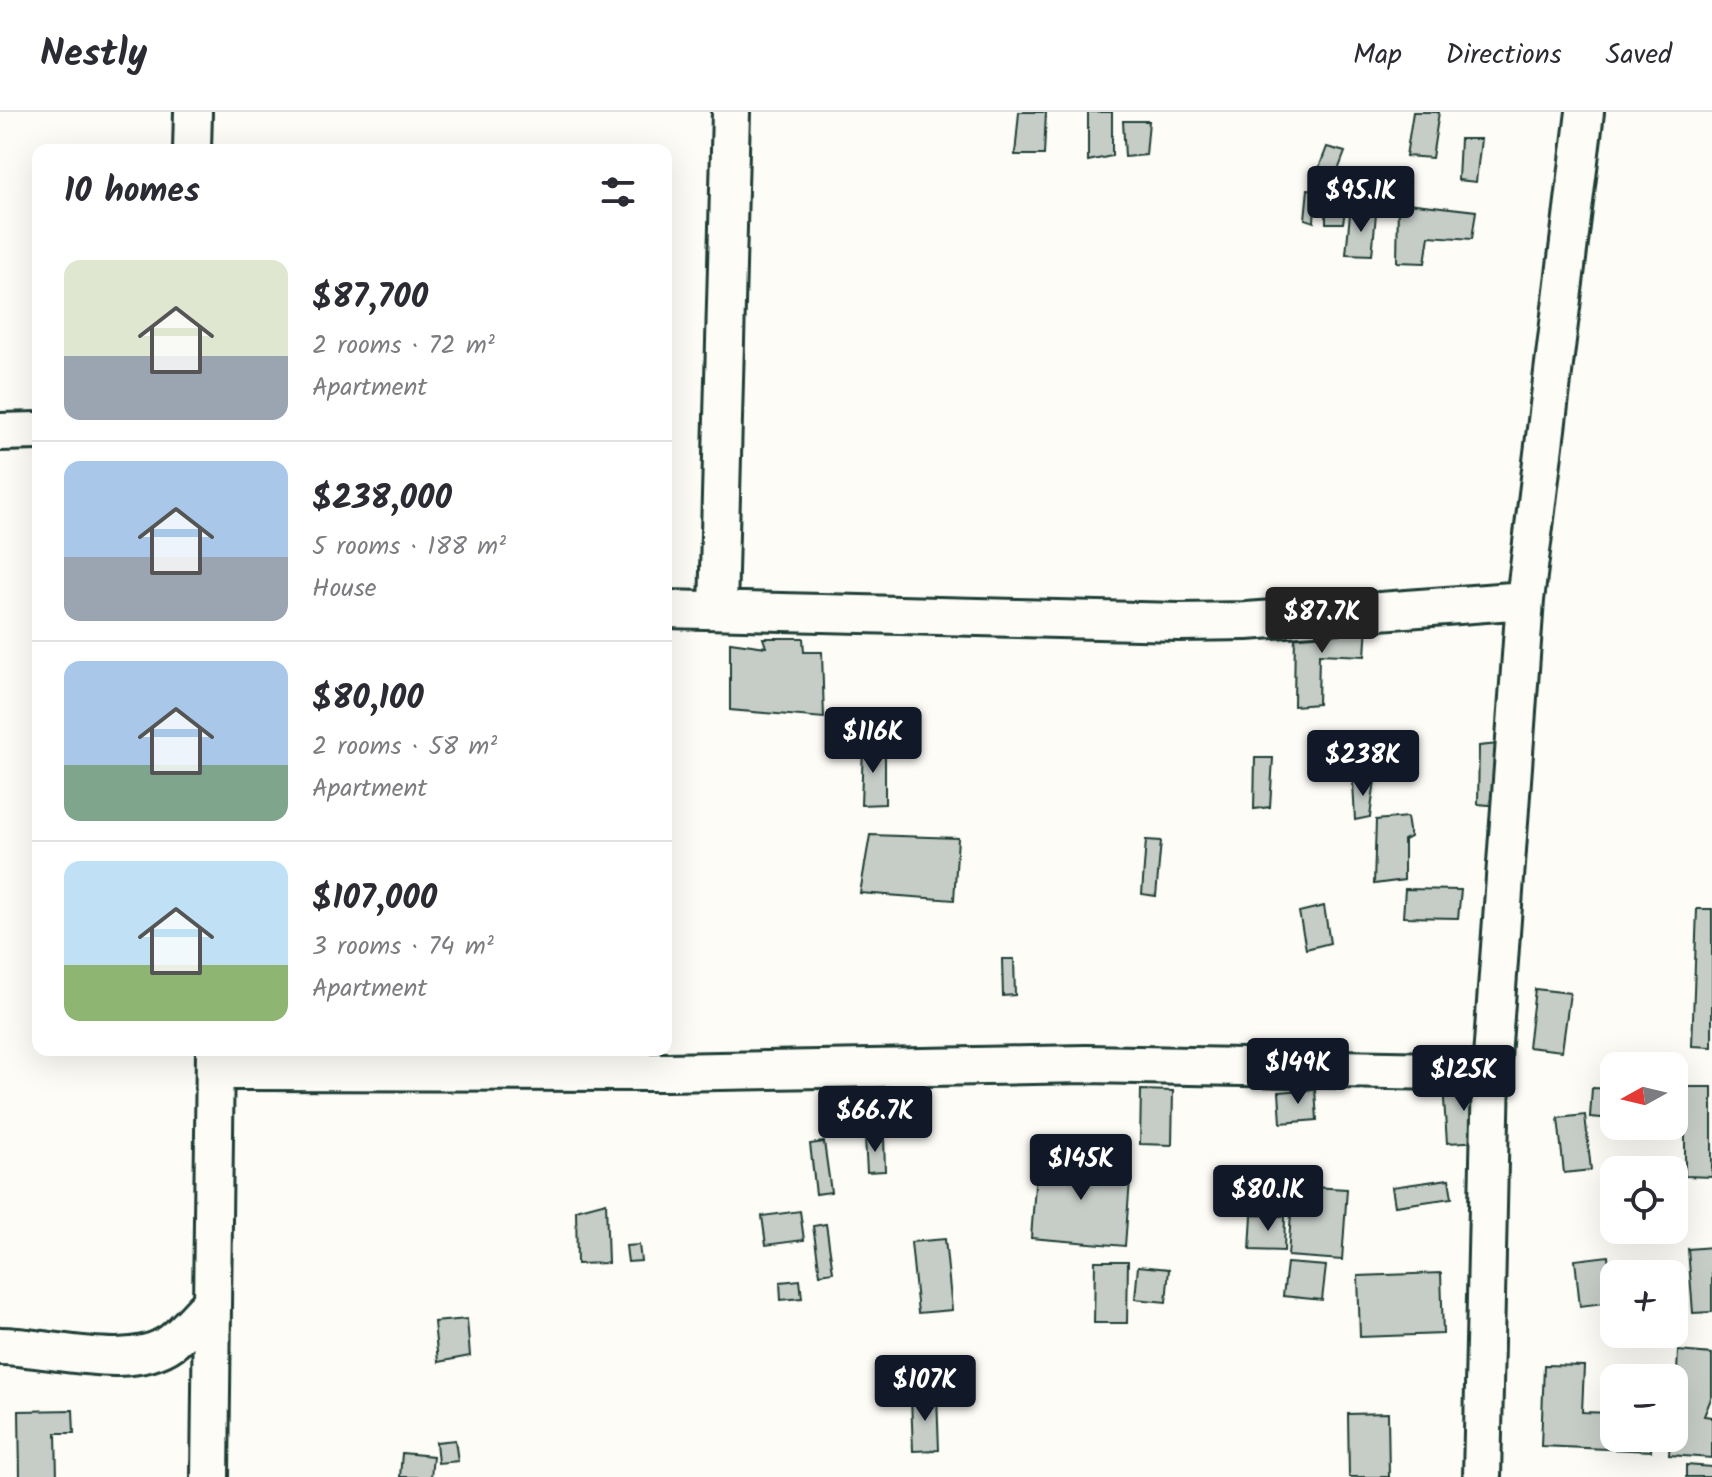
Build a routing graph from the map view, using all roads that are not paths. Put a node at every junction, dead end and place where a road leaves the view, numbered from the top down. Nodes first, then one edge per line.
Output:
1 (193, 112) edge
2 (731, 112) edge
3 (1585, 112) edge
4 (192, 144) edge
5 (32, 431) edge
6 (0, 432) edge
7 (1525, 600) junction
8 (672, 609) edge
9 (718, 610) junction
10 (215, 1061) edge
11 (1491, 1072) junction
12 (212, 1302) junction
13 (0, 1346) edge
14 (210, 1477) edge
15 (1482, 1477) edge

1 - 4 street
2 - 9 street
3 - 7 street
5 - 6 street
7 - 9 street
7 - 11 street
8 - 9 street
10 - 11 street
10 - 12 street
11 - 15 street
12 - 13 street
12 - 14 street

